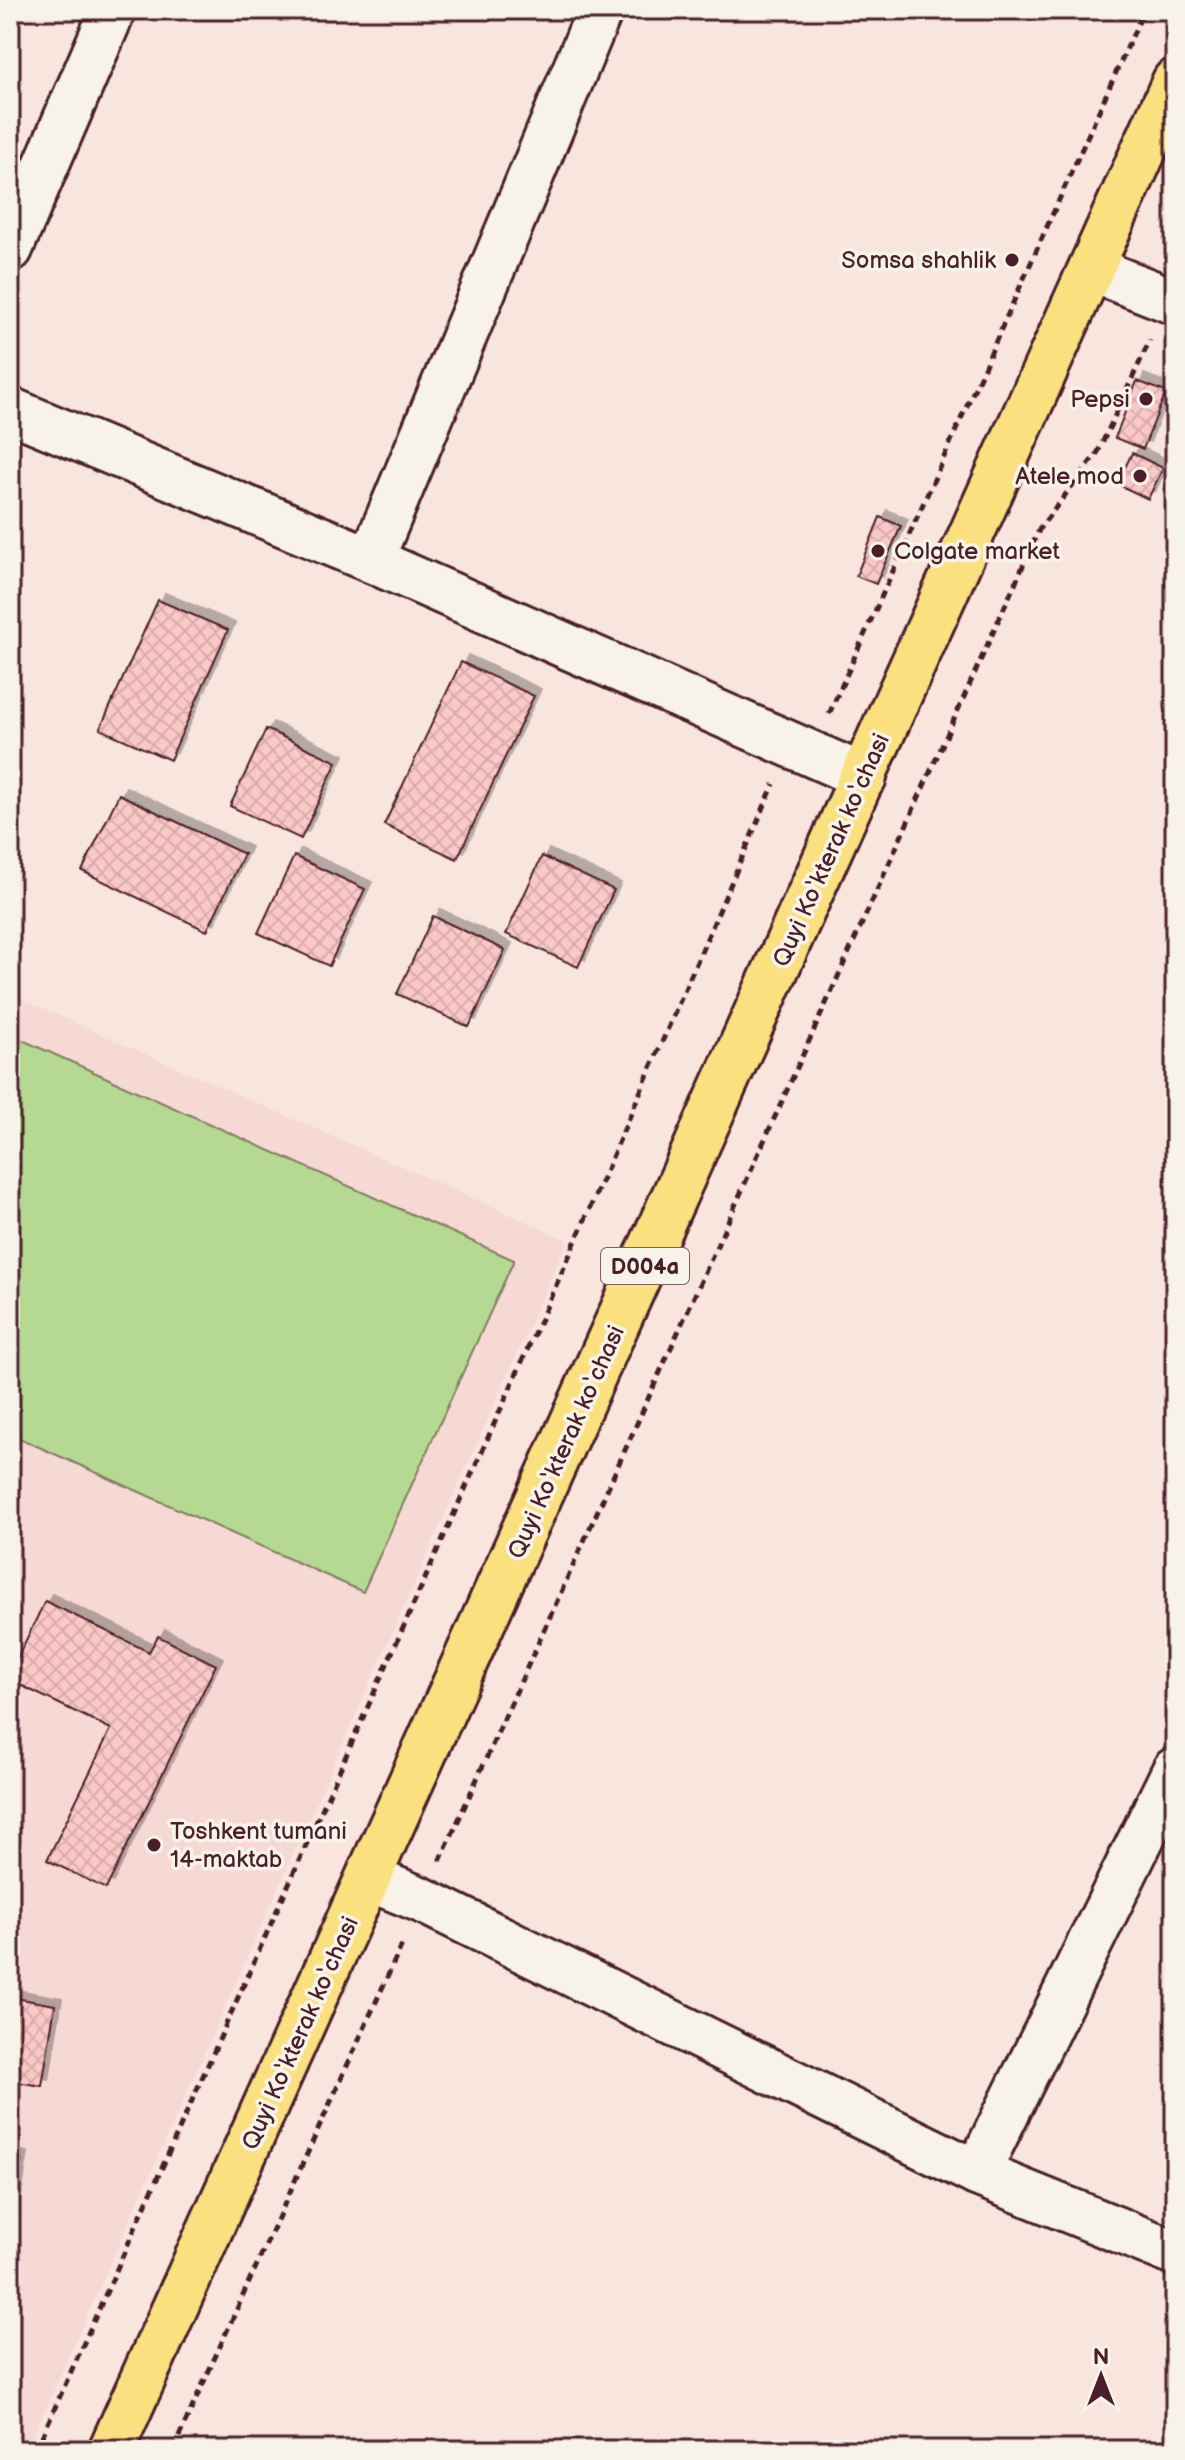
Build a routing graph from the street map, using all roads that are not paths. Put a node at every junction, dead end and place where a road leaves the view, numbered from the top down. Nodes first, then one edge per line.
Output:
1 (113, 10) edge
2 (600, 10) edge
3 (1175, 81) edge
4 (10, 249) edge
5 (1091, 269) junction
6 (1171, 302) edge
7 (10, 410) edge
8 (371, 560) junction
9 (864, 777) junction
10 (1175, 1770) edge
11 (370, 1879) junction
12 (977, 2173) junction
13 (1175, 2253) edge
14 (111, 2450) edge

1 - 4 street
2 - 8 street
3 - 5 main road, Quyi Ko‘kterak ko‘chasi / D004a
5 - 6 street
5 - 9 main road, Quyi Ko‘kterak ko‘chasi / D004a
7 - 8 street
8 - 9 street
9 - 11 main road, Quyi Ko‘kterak ko‘chasi / D004a
10 - 12 street
11 - 12 street
11 - 14 main road, Quyi Ko‘kterak ko‘chasi / D004a
12 - 13 street

